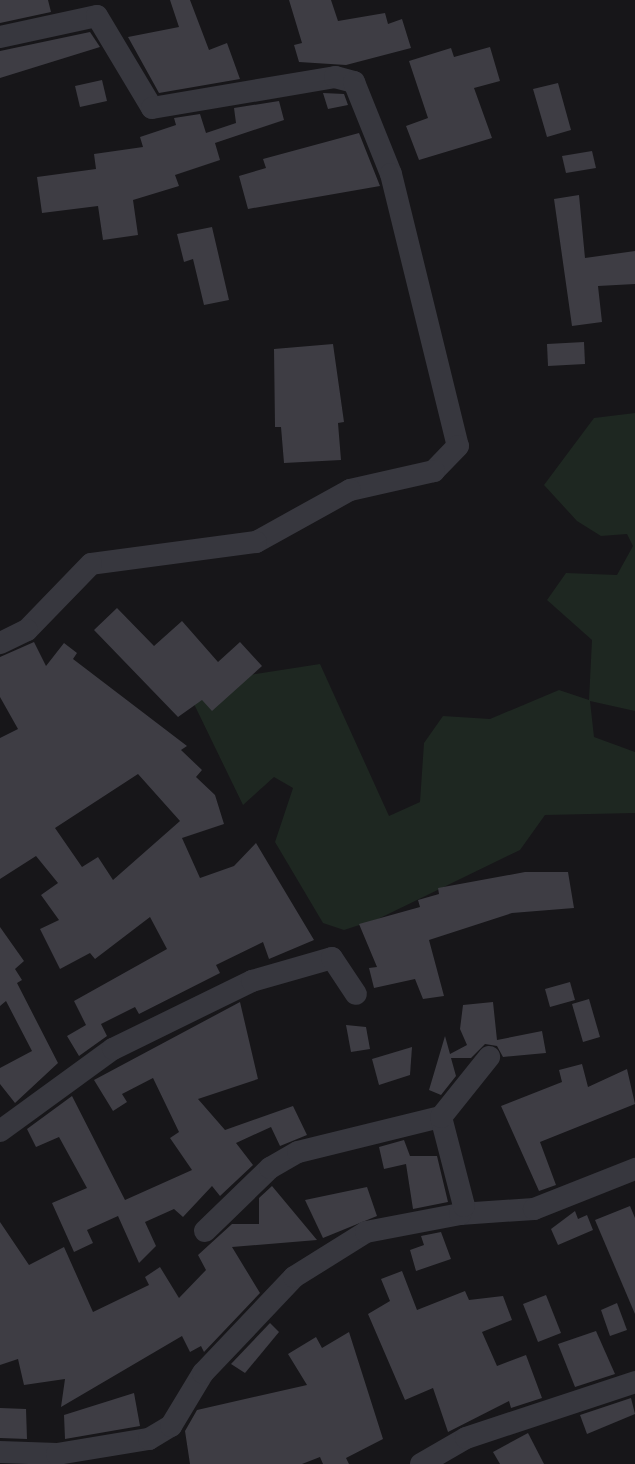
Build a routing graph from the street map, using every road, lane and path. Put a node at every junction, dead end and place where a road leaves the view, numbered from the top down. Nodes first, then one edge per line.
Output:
1 (0, 37) edge
2 (0, 643) edge
3 (356, 994) dead end
4 (489, 1057) dead end
5 (441, 1117) junction
6 (0, 1131) edge
7 (635, 1169) edge
8 (460, 1214) junction
9 (205, 1231) dead end
10 (635, 1382) edge
11 (2, 1456) edge
12 (421, 1464) edge

1 - 2 street
3 - 6 street
4 - 5 street
5 - 8 street
5 - 9 street
7 - 8 street
8 - 11 street
10 - 12 street

